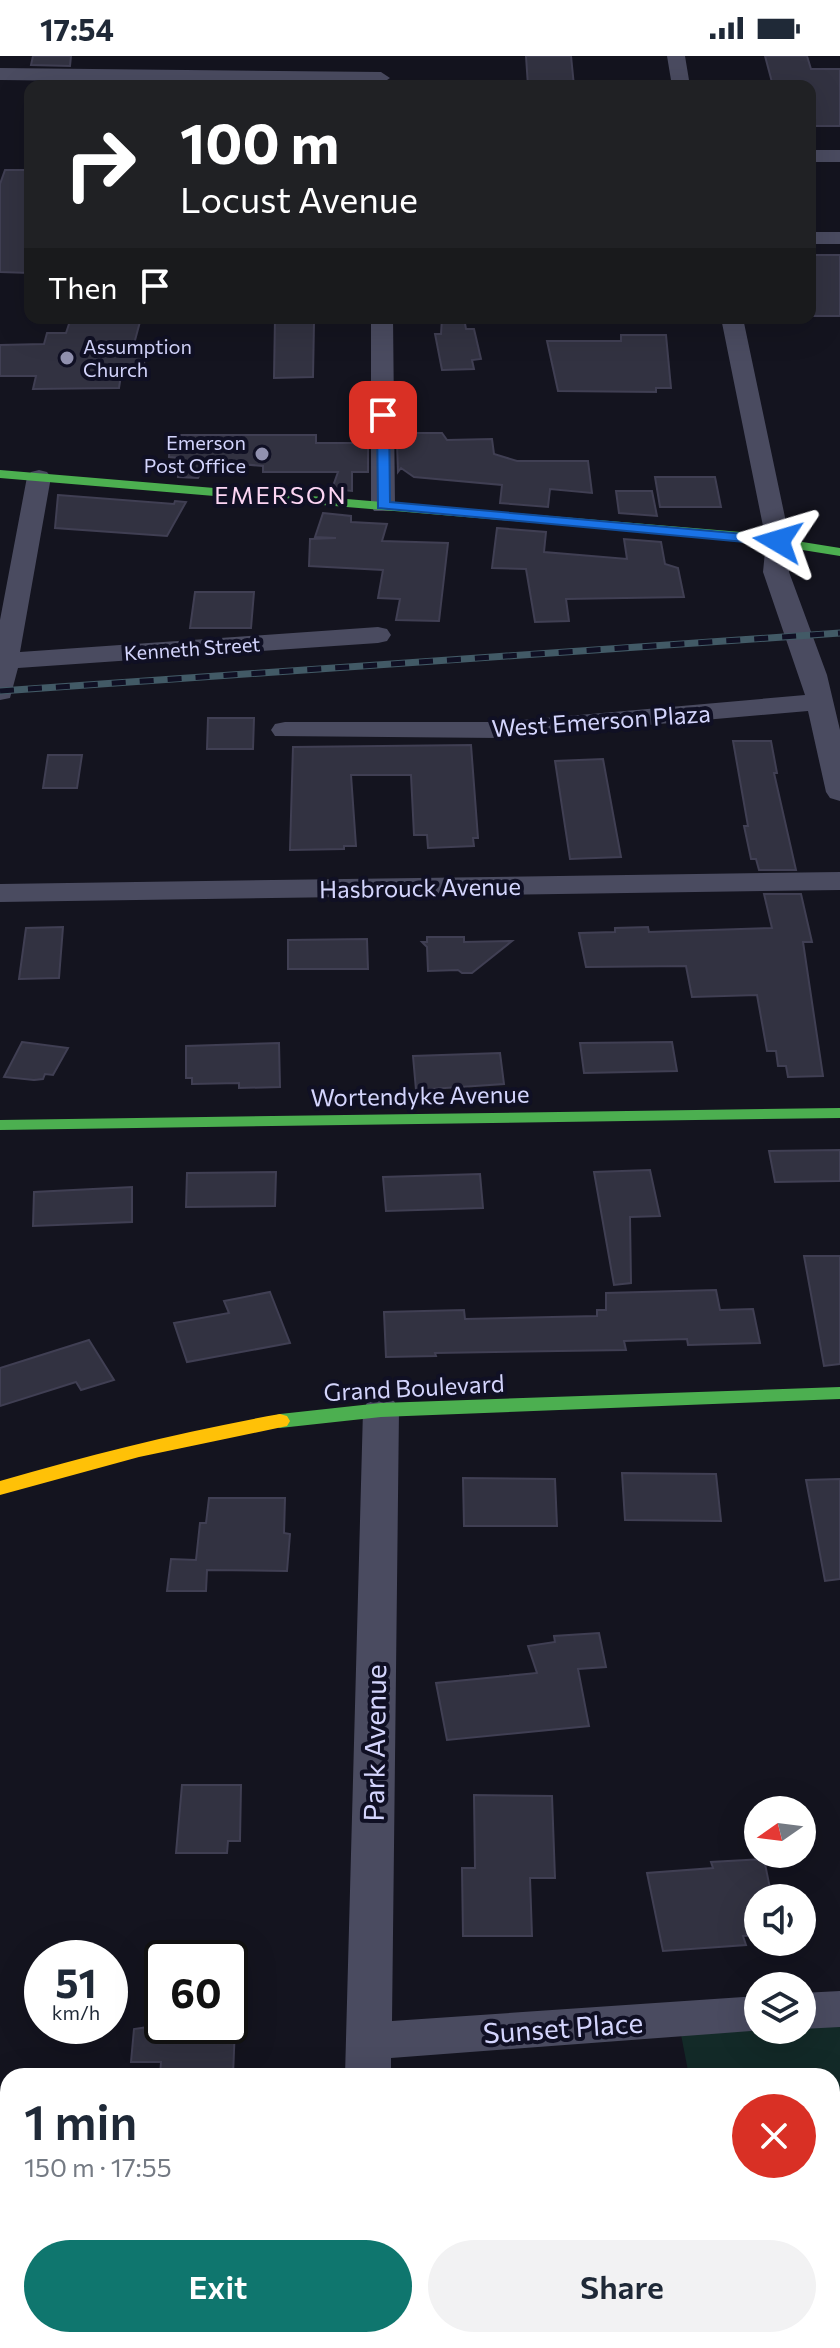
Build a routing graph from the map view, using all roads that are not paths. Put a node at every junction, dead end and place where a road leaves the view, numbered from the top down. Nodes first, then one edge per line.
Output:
1 (381, 56) edge
2 (676, 56) edge
3 (0, 74) edge
4 (286, 80) edge
5 (381, 80) edge
6 (680, 80) edge
7 (816, 156) edge
8 (840, 156) edge
9 (816, 238) edge
10 (840, 238) edge
11 (382, 324) edge
12 (733, 324) edge
13 (0, 474) edge
14 (39, 477) junction
15 (383, 506) junction
16 (778, 541) junction
17 (840, 552) edge
18 (378, 635) dead end
19 (5, 661) junction
20 (825, 683) edge
21 (0, 692) edge
22 (285, 730) dead end
23 (840, 792) edge
24 (840, 881) edge
25 (0, 893) edge
26 (840, 1113) edge
27 (0, 1125) edge
28 (840, 1393) edge
29 (381, 1410) junction
30 (0, 1488) edge
31 (840, 2009) edge
32 (816, 2010) edge
33 (744, 2016) edge
34 (367, 2058) edge

1 - 5 street
2 - 6 street
3 - 4 street
7 - 8 street
9 - 10 street
11 - 15 street
12 - 16 street
13 - 14 street
14 - 15 street
14 - 19 street
15 - 16 street
16 - 17 street
16 - 20 street
18 - 19 street, Kenneth Street
19 - 21 street
20 - 22 street, West Emerson Plaza
20 - 23 street
24 - 25 street, Hasbrouck Avenue
26 - 27 street, Wortendyke Avenue
28 - 29 street, Grand Boulevard
29 - 30 street, Grand Boulevard
29 - 34 street, Park Avenue
31 - 32 street
33 - 34 street, Sunset Place

